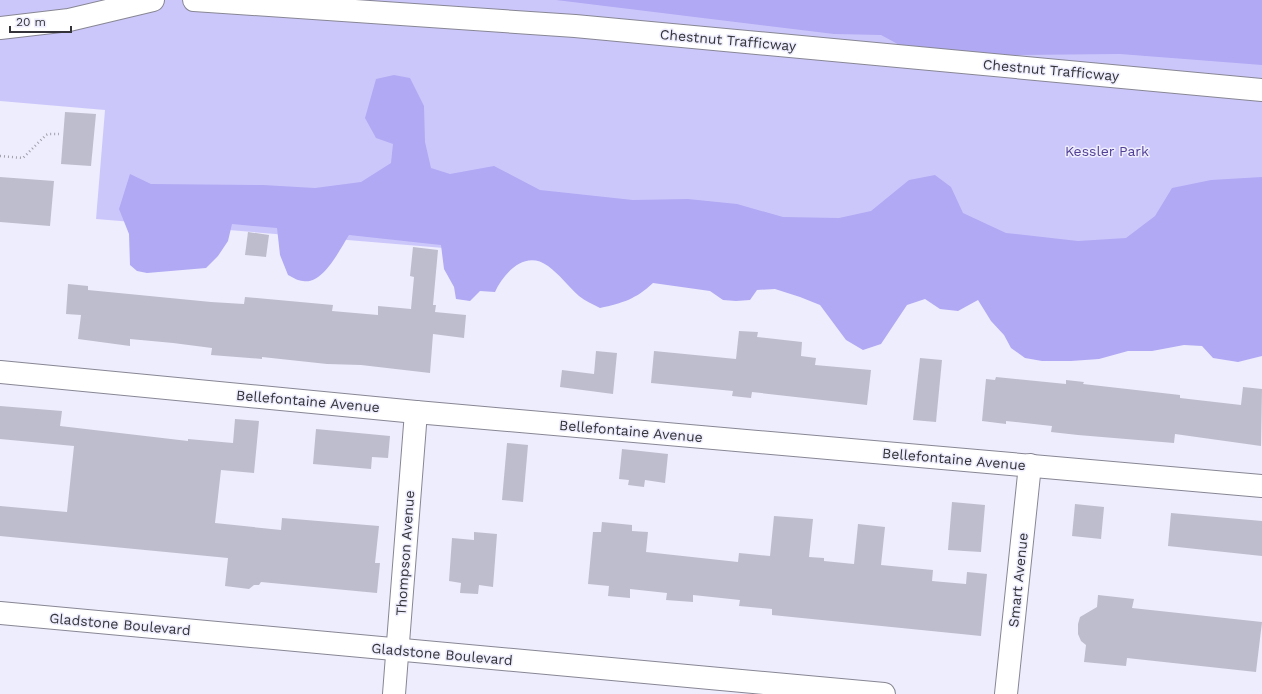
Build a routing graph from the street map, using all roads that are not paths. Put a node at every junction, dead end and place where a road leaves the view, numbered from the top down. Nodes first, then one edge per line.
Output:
1 (153, 0) edge
2 (194, 0) edge
3 (0, 28) edge
4 (1262, 90) edge
5 (0, 372) edge
6 (416, 412) junction
7 (1030, 466) junction
8 (1262, 486) edge
9 (0, 613) edge
10 (398, 650) junction
11 (394, 694) edge
12 (884, 694) edge
13 (1006, 694) edge

1 - 3 street
2 - 4 street, Chestnut Trafficway
5 - 6 street, Bellefontaine Avenue
6 - 7 street, Bellefontaine Avenue
6 - 10 street, Thompson Avenue
7 - 8 street, Bellefontaine Avenue
7 - 13 street, Smart Avenue
9 - 10 street, Gladstone Boulevard
10 - 11 street, Thompson Avenue
10 - 12 street, Gladstone Boulevard

